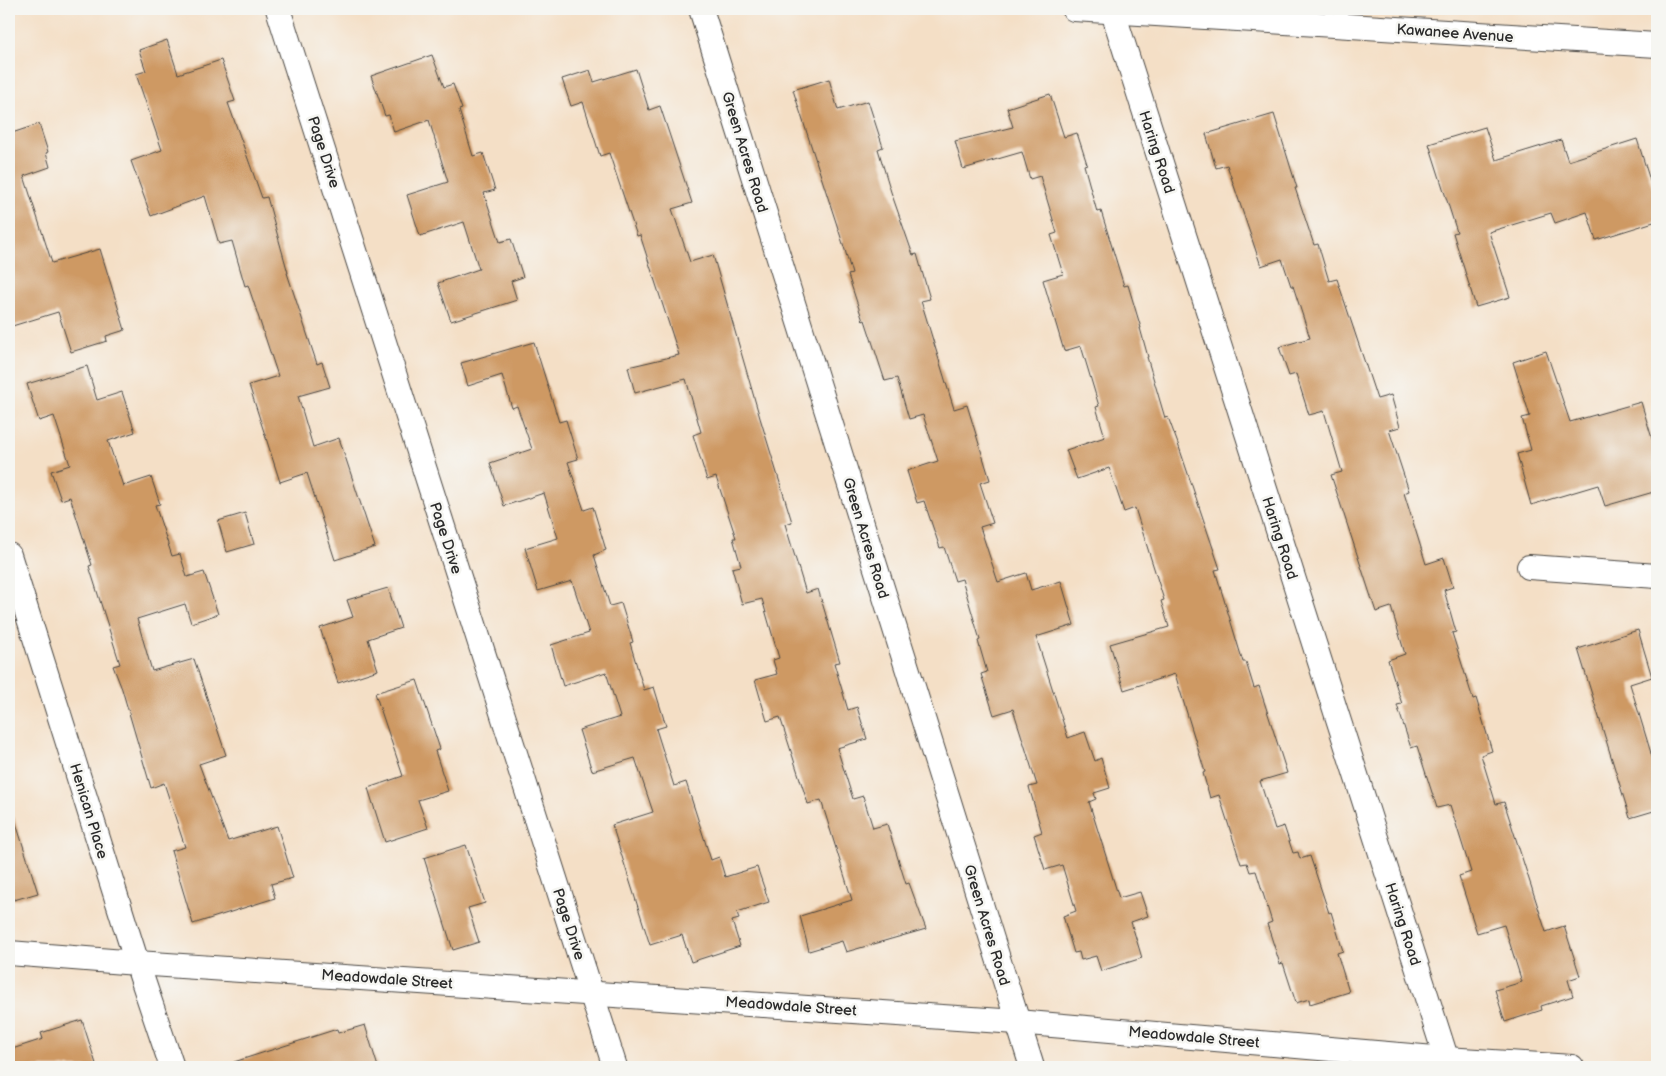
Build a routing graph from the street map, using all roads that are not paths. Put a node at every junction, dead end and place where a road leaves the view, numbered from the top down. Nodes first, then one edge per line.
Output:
1 (278, 9) edge
2 (701, 9) edge
3 (1074, 9) edge
4 (1112, 10) edge
5 (1657, 45) edge
6 (9, 555) edge
7 (1529, 567) dead end
8 (1657, 576) edge
9 (9, 953) edge
10 (137, 963) junction
11 (591, 992) junction
12 (1018, 1022) junction
13 (1447, 1063) edge
14 (172, 1067) edge
15 (615, 1067) edge
16 (1032, 1067) edge
17 (1572, 1067) edge

1 - 11 street, Page Drive
2 - 12 street, Green Acres Road
3 - 4 street, Kawanee Avenue
4 - 5 street, Kawanee Avenue
4 - 13 street, Haring Road
6 - 10 street, Henican Place
7 - 8 street
9 - 10 street, Meadowdale Street
10 - 11 street, Meadowdale Street
10 - 14 street, Henican Place
11 - 12 street, Meadowdale Street
11 - 15 street, Page Drive
12 - 13 street, Meadowdale Street
12 - 16 street, Green Acres Road
13 - 17 street, Meadowdale Street

